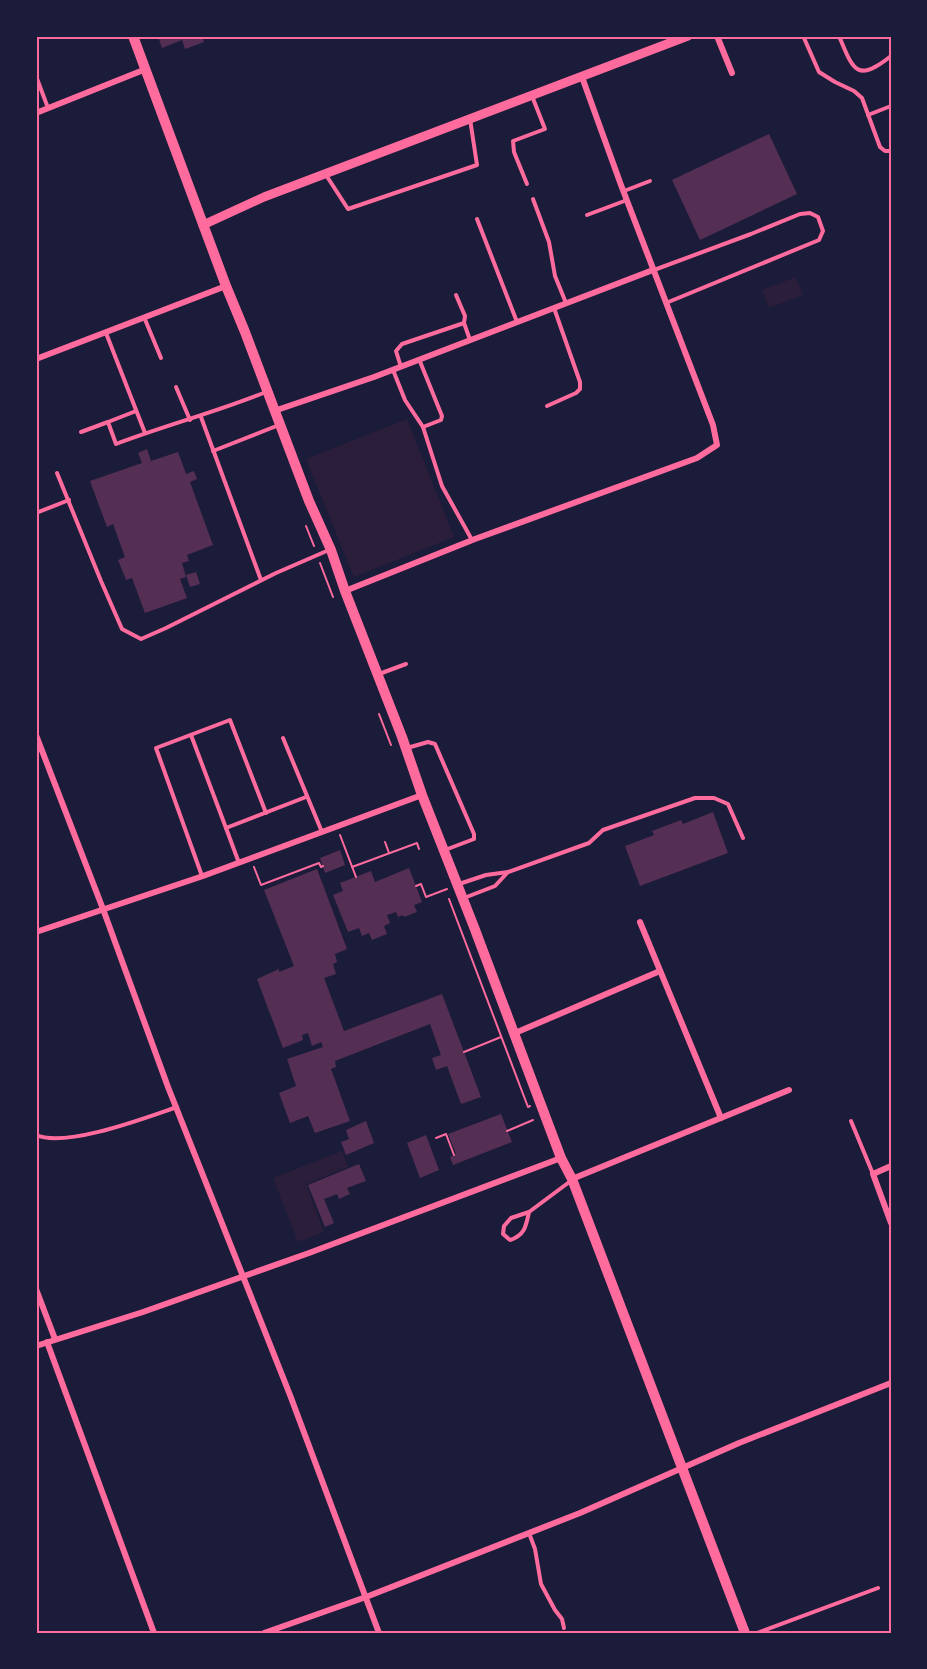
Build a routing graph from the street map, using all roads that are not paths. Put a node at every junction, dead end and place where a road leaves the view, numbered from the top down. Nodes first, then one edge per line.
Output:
1 (133, 36) edge
2 (688, 36) edge
3 (717, 36) edge
4 (810, 36) edge
5 (839, 36) edge
6 (804, 37) edge
7 (891, 56) edge
8 (146, 69) junction
9 (732, 73) dead end
10 (36, 76) edge
11 (582, 77) junction
12 (532, 96) junction
13 (891, 106) edge
14 (48, 108) junction
15 (36, 113) edge
16 (868, 115) junction
17 (471, 119) junction
18 (891, 151) edge
19 (326, 174) junction
20 (651, 181) dead end
21 (527, 184) dead end
22 (624, 192) junction
23 (533, 199) dead end
24 (627, 200) junction
25 (587, 215) dead end
26 (477, 219) dead end
27 (203, 225) junction
28 (653, 270) junction
29 (226, 286) junction
30 (456, 295) dead end
31 (566, 303) junction
32 (666, 303) junction
33 (554, 308) junction
34 (144, 317) junction
35 (517, 322) junction
36 (464, 323) junction
37 (105, 332) junction
38 (470, 340) junction
39 (161, 358) dead end
40 (36, 359) edge
41 (419, 360) junction
42 (401, 367) junction
43 (393, 370) junction
44 (176, 387) dead end
45 (267, 392) junction
46 (547, 406) dead end
47 (136, 411) junction
48 (274, 411) junction
49 (201, 417) junction
50 (189, 420) junction
51 (108, 422) junction
52 (279, 425) junction
53 (423, 427) junction
54 (81, 432) dead end
55 (145, 433) junction
56 (213, 451) junction
57 (57, 472) dead end
58 (69, 500) junction
59 (36, 513) edge
60 (472, 540) junction
61 (331, 550) junction
62 (261, 580) junction
63 (345, 591) junction
64 (406, 664) dead end
65 (378, 674) junction
66 (36, 735) edge
67 (191, 735) junction
68 (283, 738) dead end
69 (406, 748) junction
70 (422, 795) junction
71 (306, 797) junction
72 (266, 813) junction
73 (226, 828) junction
74 (322, 833) junction
75 (743, 838) dead end
76 (445, 850) junction
77 (239, 863) junction
78 (508, 872) junction
79 (203, 876) junction
80 (458, 885) junction
81 (464, 899) junction
82 (103, 909) junction
83 (640, 922) dead end
84 (36, 932) edge
85 (660, 971) junction
86 (515, 1033) junction
87 (789, 1090) dead end
88 (177, 1107) junction
89 (721, 1118) junction
90 (852, 1121) dead end
91 (36, 1135) edge
92 (561, 1158) junction
93 (891, 1166) edge
94 (873, 1174) junction
95 (572, 1179) junction
96 (529, 1212) junction
97 (891, 1223) edge
98 (243, 1275) junction
99 (36, 1289) edge
100 (55, 1339) junction
101 (47, 1342) junction
102 (36, 1346) edge
103 (891, 1383) edge
104 (681, 1470) junction
105 (529, 1533) junction
106 (878, 1588) dead end
107 (366, 1597) junction
108 (564, 1628) dead end
109 (154, 1633) edge
110 (264, 1633) edge
111 (380, 1633) edge
112 (745, 1633) edge
113 (757, 1633) edge

1 - 8 main road
2 - 11 street
3 - 9 street
4 - 6 lane
5 - 7 lane
6 - 16 lane
8 - 14 street
8 - 27 main road
10 - 14 lane
11 - 12 street
11 - 22 street
12 - 17 street
12 - 21 lane
13 - 16 lane
14 - 15 street
16 - 18 lane
17 - 19 street
17 - 19 lane
19 - 27 street
20 - 22 lane
22 - 24 street
23 - 31 lane
24 - 25 lane
24 - 28 street
26 - 35 lane
27 - 29 main road
28 - 31 street
28 - 32 street
28 - 32 lane
29 - 34 street
29 - 45 main road
30 - 36 lane
31 - 33 street
32 - 60 street
33 - 35 street
33 - 46 lane
34 - 37 street
34 - 39 lane
35 - 38 street
36 - 38 lane
36 - 42 lane
37 - 40 street
37 - 47 lane
38 - 41 street
41 - 42 street
41 - 53 lane
42 - 43 street
43 - 48 street
43 - 53 lane
44 - 50 lane
45 - 48 main road
45 - 49 lane
47 - 51 lane
47 - 55 lane
48 - 52 main road
49 - 50 lane
49 - 56 lane
50 - 55 lane
51 - 54 lane
51 - 55 lane
52 - 56 lane
52 - 61 main road
53 - 60 lane
56 - 62 lane
57 - 58 lane
58 - 59 lane
58 - 62 lane
60 - 63 street
61 - 62 lane
61 - 63 main road
63 - 65 main road
64 - 65 lane
65 - 69 main road
66 - 82 street
67 - 72 lane
67 - 73 lane
67 - 79 lane
68 - 71 lane
69 - 70 main road
69 - 76 lane
70 - 74 street
70 - 76 main road
71 - 72 lane
71 - 74 lane
72 - 73 lane
73 - 77 lane
74 - 77 street
75 - 78 lane
76 - 80 main road
77 - 79 street
78 - 80 lane
78 - 81 lane
79 - 82 street
80 - 81 main road
81 - 86 main road
82 - 84 street
82 - 88 street
83 - 85 street
85 - 86 street
85 - 89 street
86 - 92 main road
87 - 89 street
88 - 91 lane
88 - 98 street
89 - 95 street
90 - 94 lane
92 - 95 main road
92 - 98 street
93 - 94 street
94 - 97 street
95 - 96 lane
95 - 104 main road
96 - 96 lane
98 - 100 street
98 - 107 street
99 - 100 street
100 - 101 street
101 - 102 street
101 - 109 street
103 - 104 street
104 - 105 street
104 - 112 main road
105 - 107 street
105 - 108 lane
106 - 113 lane
107 - 110 street
107 - 111 street

